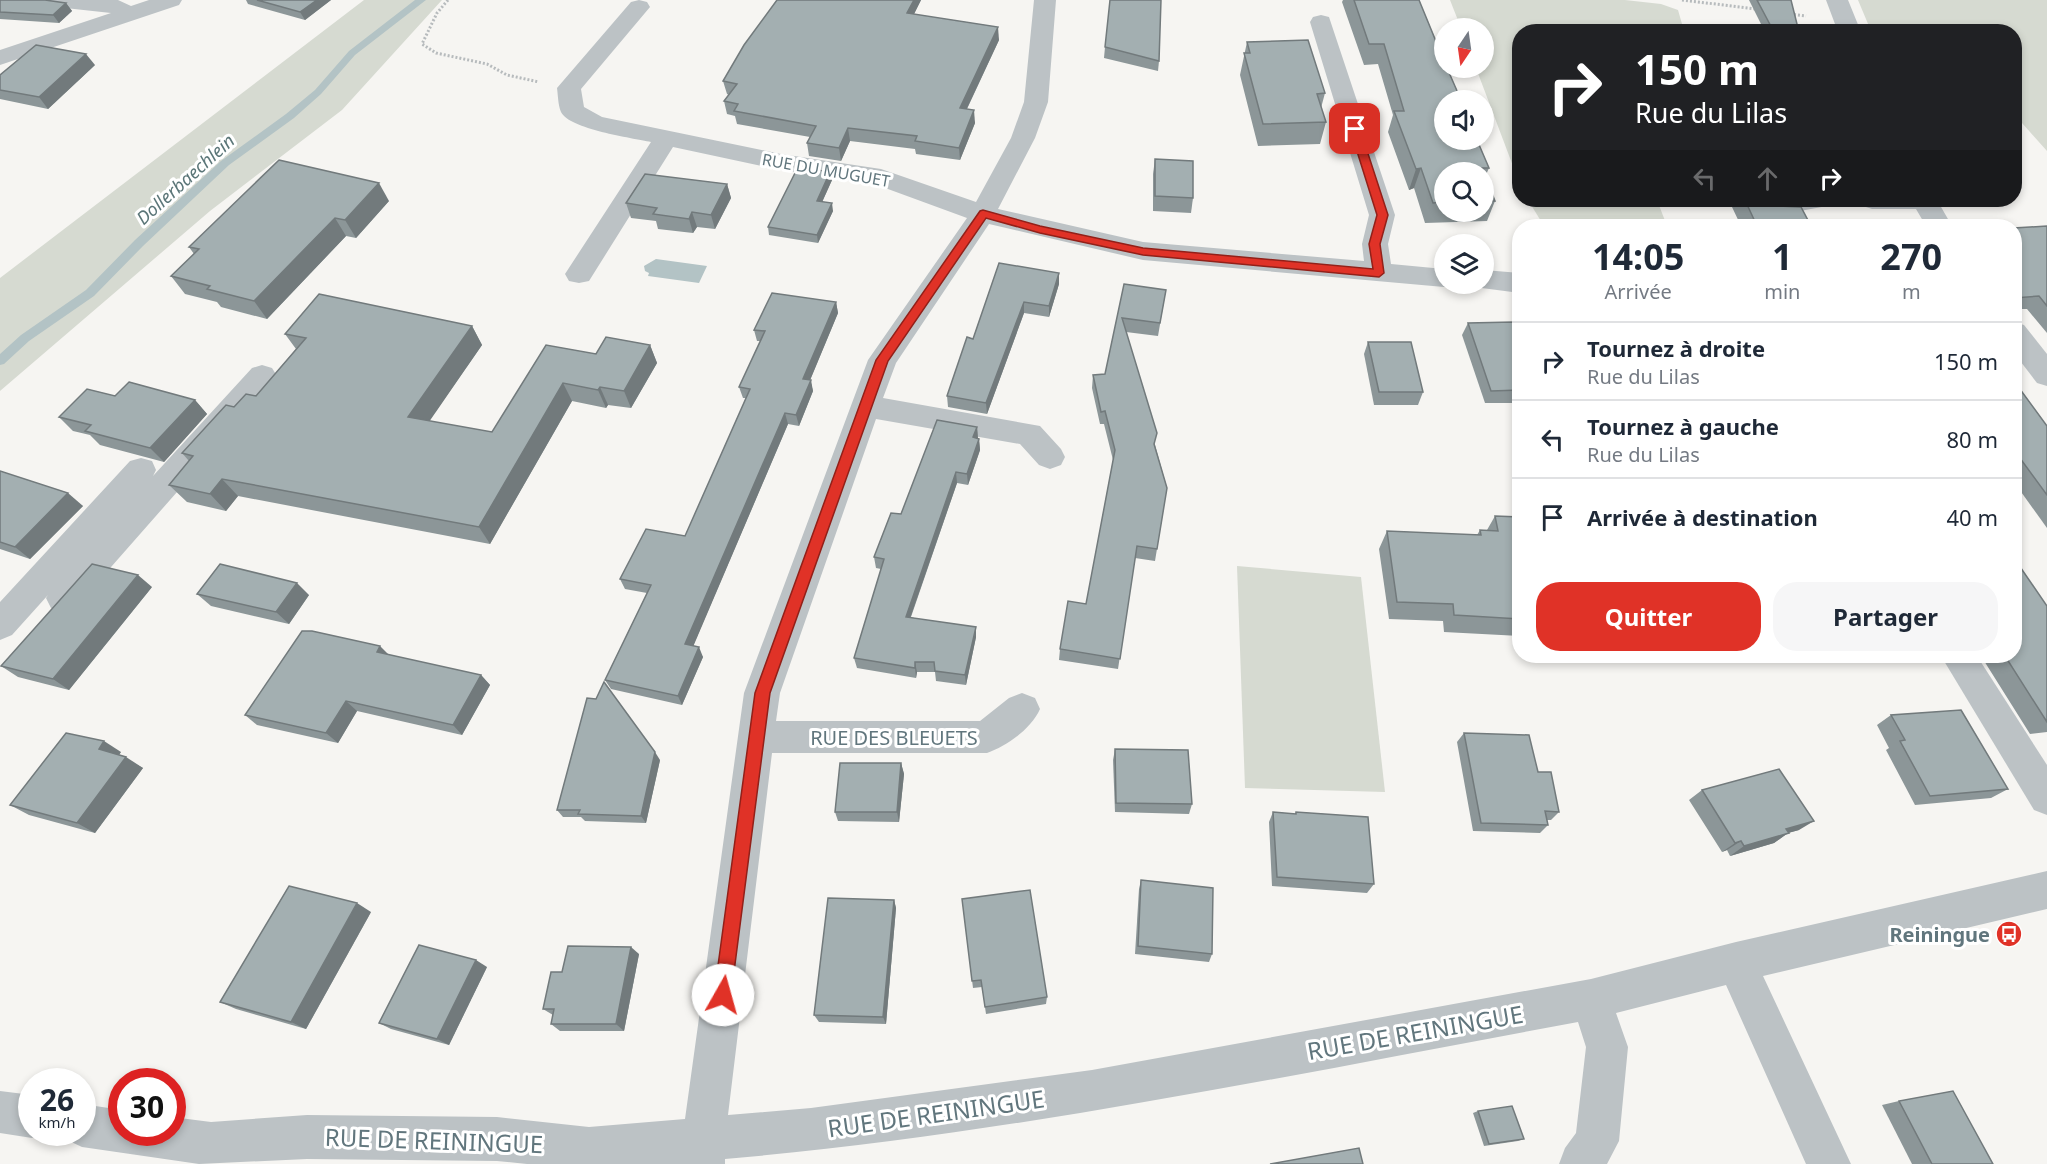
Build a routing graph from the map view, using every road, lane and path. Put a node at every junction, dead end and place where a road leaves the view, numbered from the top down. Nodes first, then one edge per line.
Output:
1 (56, 0) edge
2 (171, 0) edge
3 (448, 0) edge
4 (1045, 0) edge
5 (1683, 0) edge
6 (1837, 0) edge
7 (639, 7) dead end
8 (1764, 10) edge
9 (1787, 13) edge
10 (129, 14) junction
11 (1321, 22) dead end
12 (1839, 24) edge
13 (1847, 24) edge
14 (0, 58) edge
15 (569, 88) junction
16 (666, 138) junction
17 (983, 214) junction
18 (1379, 273) junction
19 (579, 274) dead end
20 (1434, 277) edge
21 (1494, 281) edge
22 (1512, 282) edge
23 (2022, 343) edge
24 (2047, 375) edge
25 (262, 376) dead end
26 (866, 406) junction
27 (1050, 457) dead end
28 (141, 470) dead end
29 (40, 624) edge
30 (0, 625) edge
31 (1962, 663) edge
32 (1022, 709) dead end
33 (757, 737) junction
34 (2047, 798) edge
35 (2047, 890) edge
36 (1736, 962) junction
37 (1591, 999) junction
38 (0, 1112) edge
39 (18, 1115) edge
40 (186, 1141) edge
41 (704, 1152) edge
42 (1581, 1164) edge
43 (1829, 1164) edge

1 - 10 street
2 - 10 street
3 - 15 path
4 - 17 street
5 - 8 path
6 - 13 street
7 - 15 street
9 - 12 path
10 - 14 street
11 - 18 street
15 - 16 street, RUE DU MUGUET
16 - 17 street, RUE DU MUGUET
16 - 19 street
17 - 18 street, RUE DU MUGUET
17 - 26 street
18 - 20 street, RUE DU MUGUET
21 - 22 street
23 - 24 street
25 - 29 street
26 - 27 street
26 - 33 street
28 - 30 street
31 - 34 street
32 - 33 street, RUE DES BLEUETS
33 - 41 street
35 - 36 street, RUE DE REININGUE
36 - 37 street, RUE DE REININGUE
36 - 43 street
37 - 41 street, RUE DE REININGUE
37 - 42 street
38 - 39 street
40 - 41 street, RUE DE REININGUE

